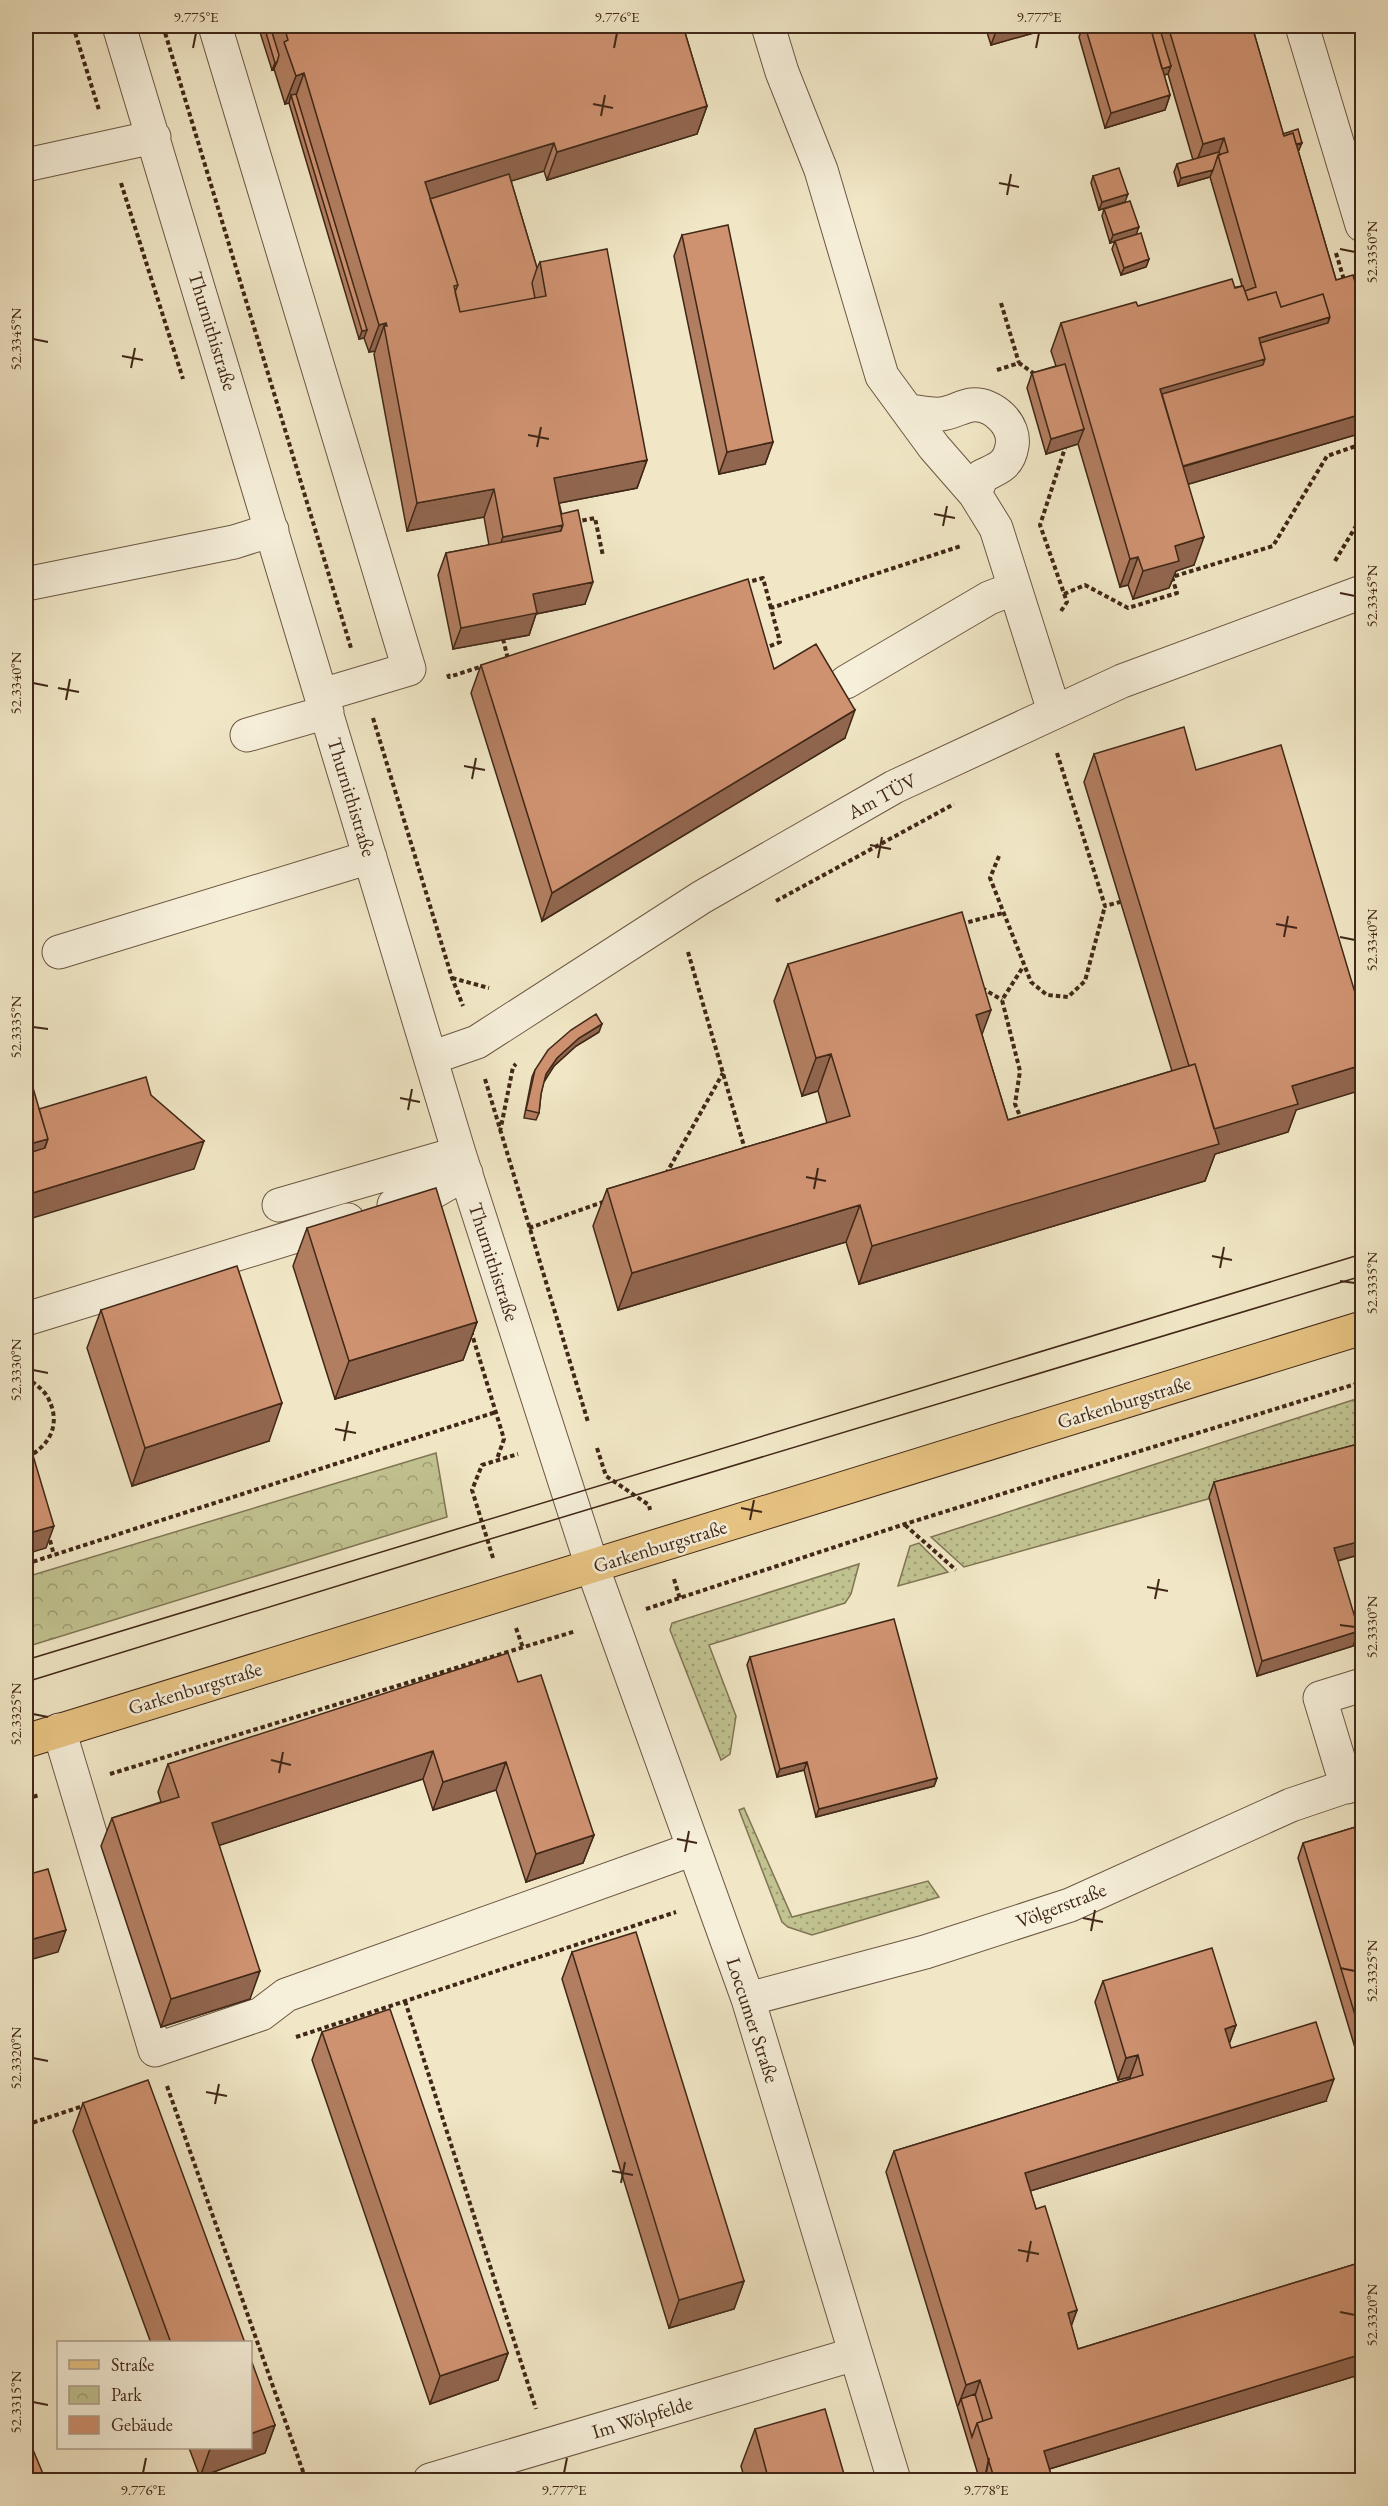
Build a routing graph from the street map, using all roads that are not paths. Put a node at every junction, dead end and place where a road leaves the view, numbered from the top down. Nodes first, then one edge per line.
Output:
1 (119, 26) edge
2 (215, 26) edge
3 (768, 26) edge
4 (1302, 26) edge
5 (154, 137) junction
6 (26, 165) edge
7 (1362, 225) edge
8 (909, 411) junction
9 (975, 494) junction
10 (272, 530) junction
11 (26, 584) edge
12 (1015, 588) junction
13 (1362, 592) edge
14 (846, 682) dead end
15 (324, 703) junction
16 (1054, 711) junction
17 (247, 735) dead end
18 (370, 857) junction
19 (59, 952) dead end
20 (431, 1058) junction
21 (463, 1163) junction
22 (279, 1205) dead end
23 (26, 1319) edge
24 (1362, 1328) edge
25 (592, 1566) junction
26 (1362, 1684) edge
27 (59, 1730) junction
28 (26, 1741) edge
29 (1354, 1784) edge
30 (693, 1850) junction
31 (748, 1999) junction
32 (855, 2354) junction
33 (430, 2481) edge
34 (894, 2481) edge

1 - 5 street, Thurnithistraße
2 - 15 street
3 - 8 street
4 - 7 street
5 - 6 street
5 - 10 street, Thurnithistraße
8 - 9 street
8 - 9 street
9 - 12 street
10 - 11 street
10 - 15 street, Thurnithistraße
12 - 14 street
12 - 16 street
13 - 16 street, Am TÜV
15 - 17 street
15 - 18 street, Thurnithistraße
16 - 20 street, Am TÜV
18 - 19 street
18 - 20 street, Thurnithistraße
20 - 21 street, Thurnithistraße
21 - 22 street
21 - 23 street
21 - 25 street, Thurnithistraße
24 - 25 main road, Garkenburgstraße
25 - 27 main road, Garkenburgstraße
25 - 30 street, Loccumer Straße
26 - 29 street
27 - 28 main road, Garkenburgstraße
27 - 30 street
29 - 31 street, Völgerstraße
30 - 31 street, Loccumer Straße
31 - 32 street, Loccumer Straße
32 - 33 street, Im Wölpfelde
32 - 34 street, Loccumer Straße

